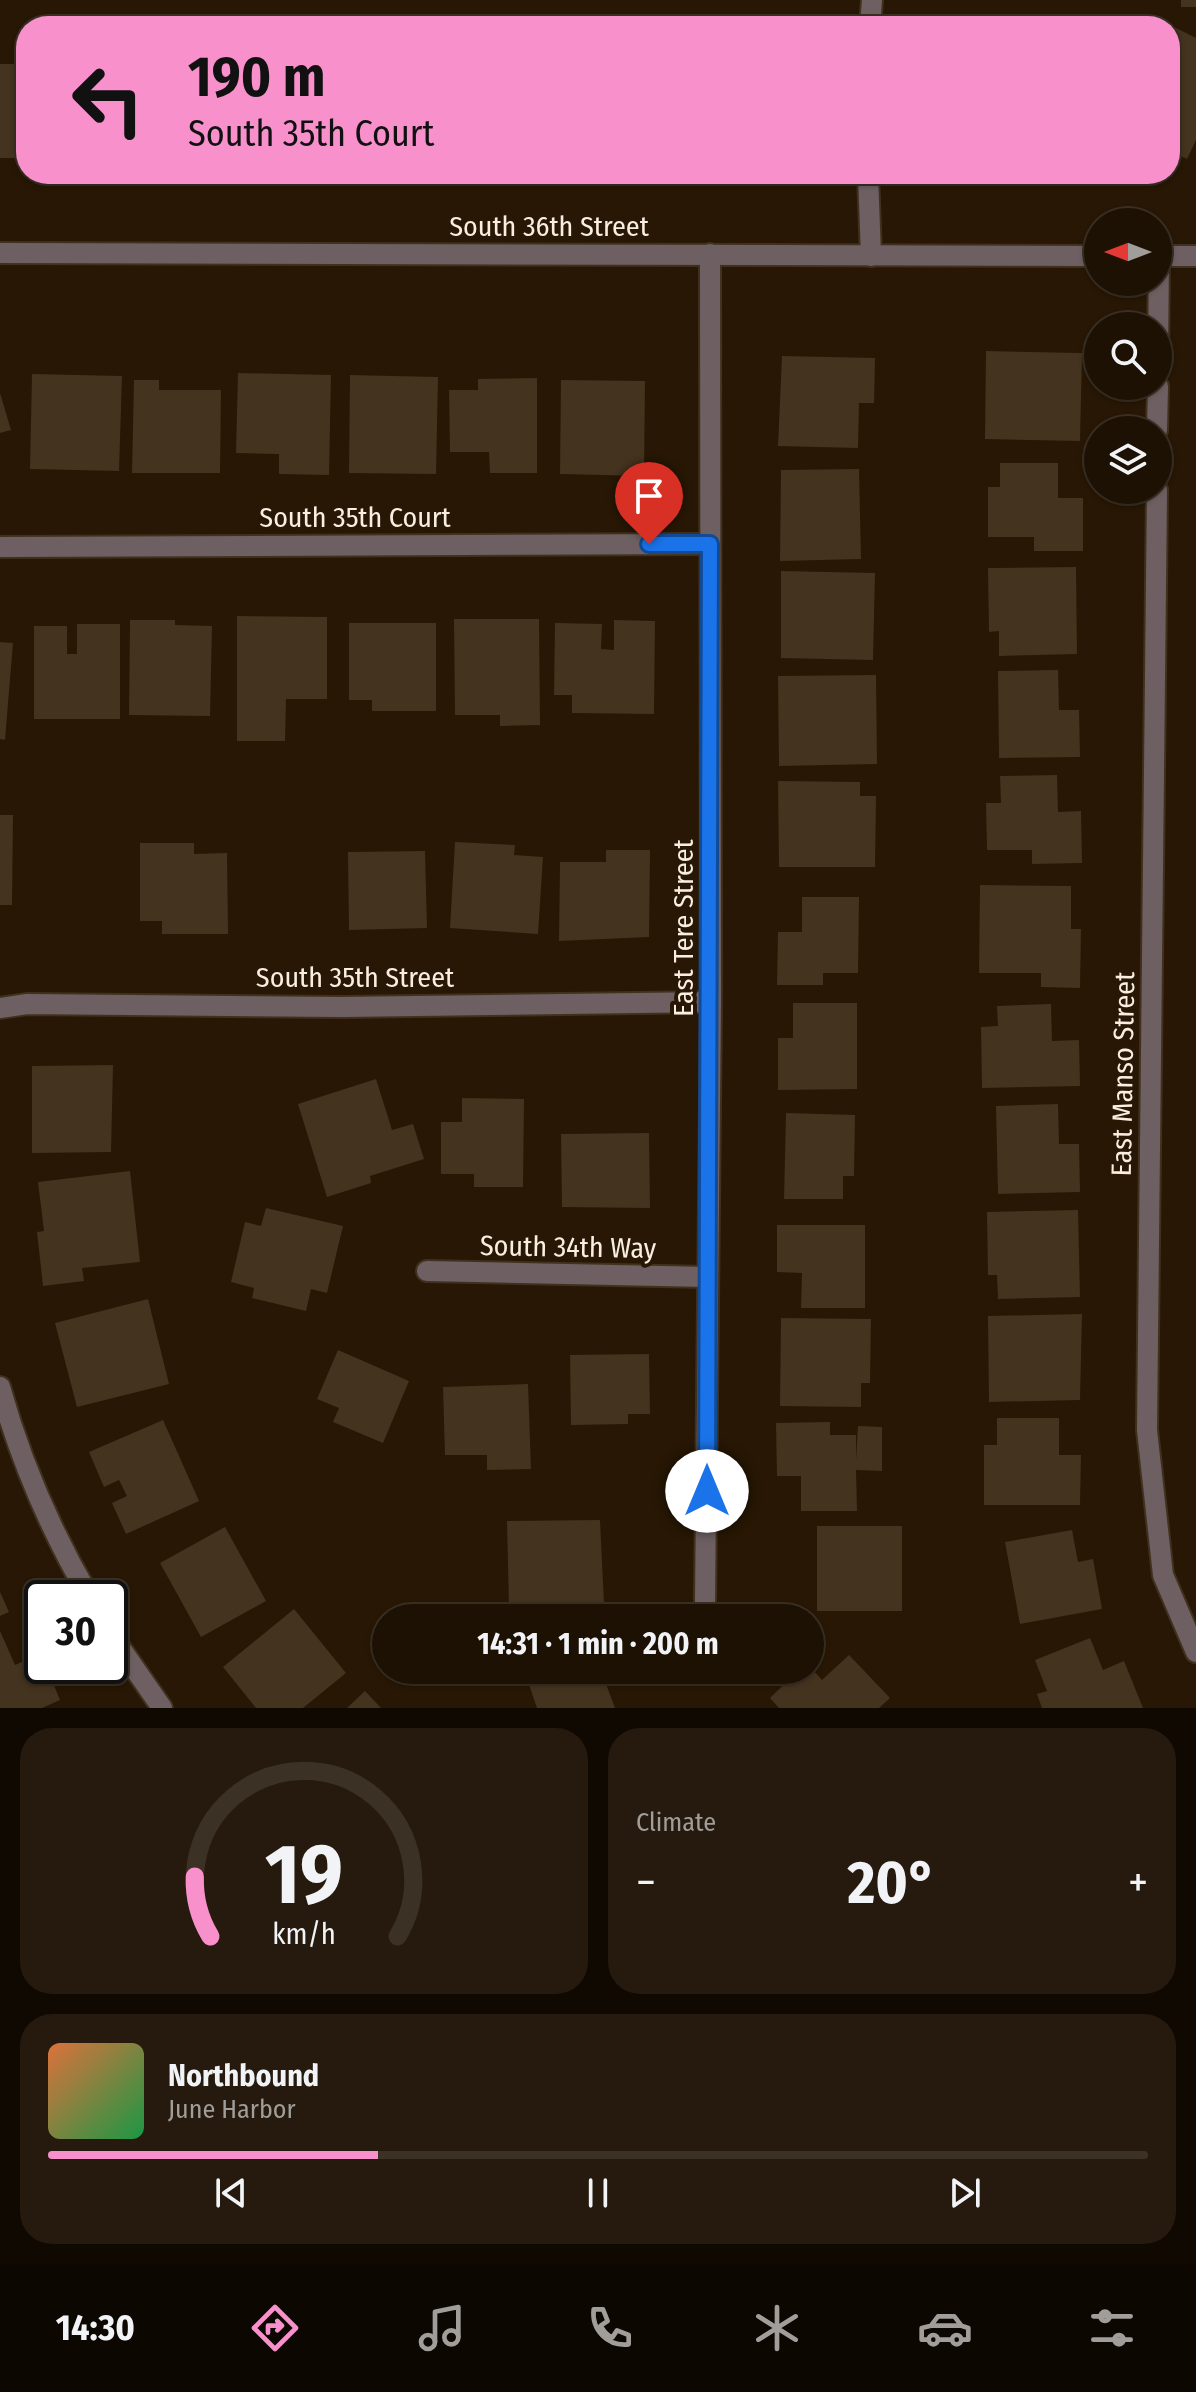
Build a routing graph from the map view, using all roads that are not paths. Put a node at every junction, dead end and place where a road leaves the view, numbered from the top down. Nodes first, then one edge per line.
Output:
1 (868, 184) edge
2 (0, 253) edge
3 (710, 254) junction
4 (871, 256) junction
5 (1084, 256) edge
6 (1172, 256) edge
7 (1196, 256) edge
8 (1157, 504) edge
9 (710, 544) junction
10 (0, 547) edge
11 (711, 1002) junction
12 (0, 1008) edge
13 (427, 1271) dead end
14 (708, 1277) junction
15 (0, 1387) edge
16 (80, 1580) edge
17 (705, 1602) dead end
18 (1196, 1652) edge
19 (128, 1659) edge
20 (162, 1708) edge

1 - 4 street
2 - 3 street, South 36th Street
3 - 4 street, South 36th Street
3 - 9 street, East Tere Street
4 - 5 street, South 36th Street
6 - 7 street
8 - 18 street, East Manso Street
9 - 10 street, South 35th Court
9 - 11 street, East Tere Street
11 - 12 street, South 35th Street
11 - 14 street, East Tere Street
13 - 14 street, South 34th Way
14 - 17 street, East Tere Street
15 - 16 street
19 - 20 street

